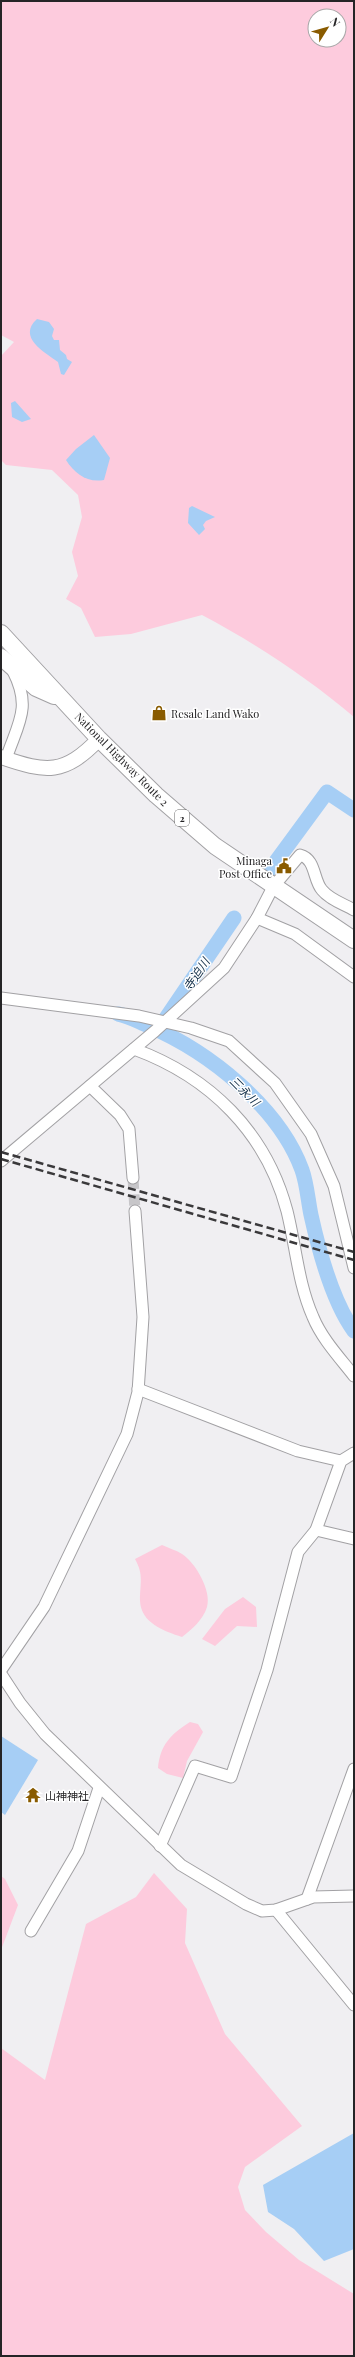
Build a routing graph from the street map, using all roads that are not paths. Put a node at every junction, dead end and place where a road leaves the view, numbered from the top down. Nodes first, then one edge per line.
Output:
1 (3, 635) edge
2 (5, 661) edge
3 (63, 700) junction
4 (99, 739) junction
5 (3, 758) edge
6 (274, 887) junction
7 (354, 910) edge
8 (257, 918) junction
9 (354, 940) edge
10 (354, 949) edge
11 (354, 977) edge
12 (1, 998) edge
13 (164, 1023) junction
14 (134, 1049) junction
15 (90, 1086) junction
16 (1, 1161) edge
17 (133, 1178) tunnel mouth
18 (135, 1211) tunnel mouth
19 (354, 1268) edge
20 (354, 1376) edge
21 (138, 1389) junction
22 (354, 1453) edge
23 (341, 1460) junction
24 (316, 1530) junction
25 (354, 1539) edge
26 (1, 1670) edge
27 (1, 1674) edge
28 (354, 1769) edge
29 (100, 1788) junction
30 (160, 1846) junction
31 (354, 1896) edge
32 (307, 1899) junction
33 (276, 1910) junction
34 (31, 1931) dead end
35 (354, 2005) edge

1 - 3 highway, National Highway Route 2 / 2
2 - 3 highway
2 - 5 street
3 - 4 highway, National Highway Route 2 / 2
4 - 5 main road
4 - 6 highway, National Highway Route 2 / 2
6 - 7 street
6 - 8 street
6 - 9 highway, National Highway Route 2 / 2
6 - 10 highway, National Highway Route 2 / 2
8 - 11 street
8 - 13 street
12 - 13 street
13 - 14 street
13 - 19 street
14 - 15 street
14 - 20 street
15 - 16 street
15 - 17 street
18 - 21 street
21 - 23 street
21 - 26 street
22 - 23 street
23 - 24 street
24 - 25 street
24 - 30 street
27 - 29 street
28 - 32 street
29 - 30 street
29 - 34 street
30 - 33 street
31 - 32 street
32 - 33 street
33 - 35 street

